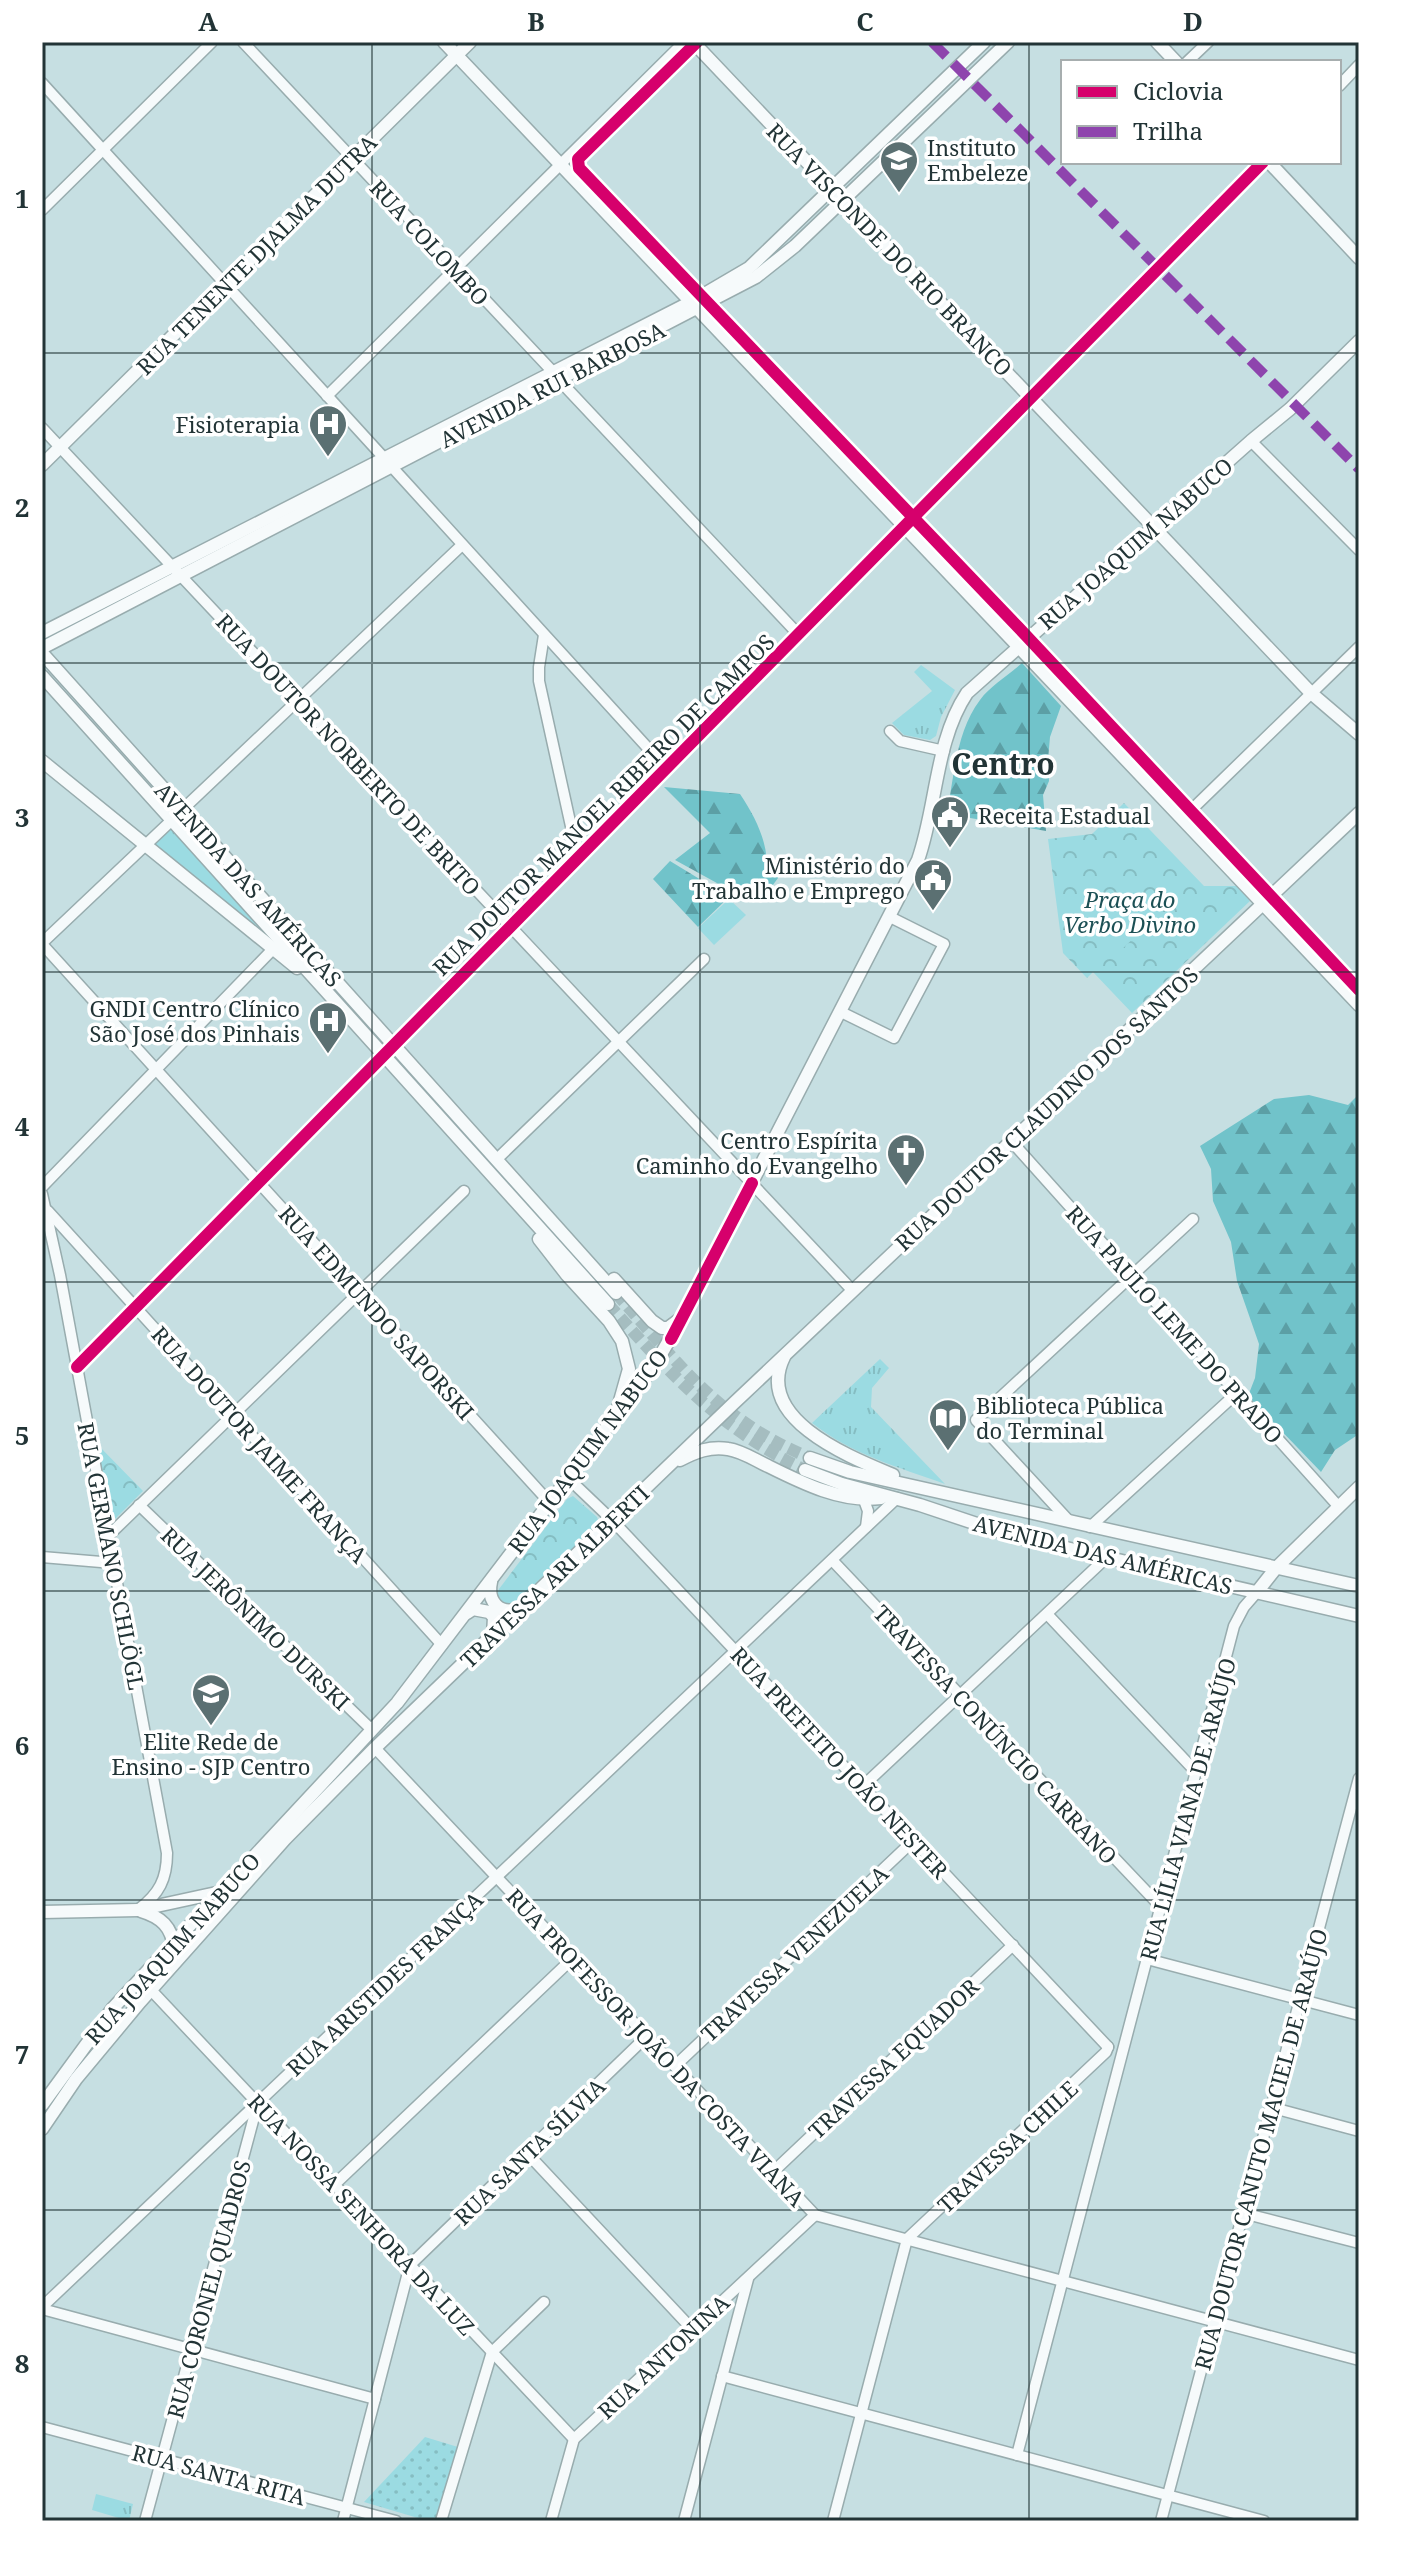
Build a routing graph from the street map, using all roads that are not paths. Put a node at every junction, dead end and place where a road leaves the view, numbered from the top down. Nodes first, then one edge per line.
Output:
1 (212, 42) edge
2 (243, 42) edge
3 (444, 42) edge
4 (470, 42) edge
5 (684, 42) edge
6 (693, 42) edge
7 (984, 42) edge
8 (1008, 42) edge
9 (1157, 42) edge
10 (1208, 42) edge
11 (457, 55) junction
12 (1174, 60) edge
13 (1189, 60) edge
14 (1359, 65) edge
15 (42, 83) edge
16 (1341, 84) edge
17 (103, 150) junction
18 (352, 158) junction
19 (561, 164) junction
20 (1261, 164) edge
21 (1271, 164) edge
22 (831, 187) junction
23 (843, 200) junction
24 (42, 210) edge
25 (1359, 258) edge
26 (455, 269) junction
27 (225, 284) junction
28 (694, 305) junction
29 (1359, 341) edge
30 (556, 376) junction
31 (327, 396) junction
32 (1031, 397) junction
33 (42, 428) edge
34 (1251, 441) junction
35 (60, 447) junction
36 (388, 463) junction
37 (42, 465) edge
38 (904, 526) junction
39 (1154, 526) junction
40 (462, 545) junction
41 (1359, 550) edge
42 (176, 571) junction
43 (42, 633) edge
44 (798, 634) junction
45 (544, 635) junction
46 (1018, 646) junction
47 (1359, 647) edge
48 (42, 651) edge
49 (42, 676) edge
50 (1311, 693) junction
51 (298, 700) junction
52 (890, 731) dead end
53 (1359, 734) edge
54 (944, 751) junction
55 (42, 761) edge
56 (666, 768) junction
57 (182, 810) junction
58 (1359, 813) edge
59 (1182, 819) junction
60 (172, 820) junction
61 (145, 845) junction
62 (578, 858) junction
63 (1263, 904) junction
64 (890, 917) junction
65 (510, 926) junction
66 (42, 943) edge
67 (273, 949) junction
68 (704, 959) dead end
69 (325, 991) junction
70 (1359, 1005) edge
71 (841, 1012) junction
72 (618, 1041) junction
73 (393, 1045) junction
74 (383, 1056) junction
75 (156, 1069) junction
76 (1011, 1141) junction
77 (496, 1160) junction
78 (259, 1182) junction
79 (515, 1182) junction
80 (752, 1183) junction
81 (42, 1187) edge
82 (464, 1191) dead end
83 (505, 1191) junction
84 (42, 1194) edge
85 (45, 1209) junction
86 (1193, 1219) dead end
87 (1132, 1275) junction
88 (852, 1290) junction
89 (359, 1293) junction
90 (616, 1293) tunnel mouth
91 (608, 1304) tunnel mouth
92 (135, 1308) junction
93 (683, 1316) junction
94 (786, 1353) junction
95 (77, 1367) junction
96 (1237, 1393) junction
97 (734, 1403) joint
98 (233, 1415) junction
99 (615, 1418) junction
100 (667, 1468) junction
101 (569, 1479) junction
102 (918, 1486) junction
103 (1359, 1487) edge
104 (895, 1498) junction
105 (864, 1500) junction
106 (550, 1503) junction
107 (139, 1505) junction
108 (1339, 1507) junction
109 (612, 1520) junction
110 (1071, 1523) junction
111 (866, 1527) junction
112 (1090, 1527) junction
113 (108, 1536) junction
114 (42, 1557) edge
115 (1106, 1558) junction
116 (832, 1560) junction
117 (113, 1563) junction
118 (1276, 1568) junction
119 (492, 1579) junction
120 (1359, 1586) edge
121 (1257, 1592) junction
122 (521, 1608) junction
123 (465, 1614) junction
124 (1047, 1614) junction
125 (1359, 1616) edge
126 (493, 1635) junction
127 (442, 1645) junction
128 (735, 1651) junction
129 (960, 1695) junction
130 (372, 1730) junction
131 (375, 1748) junction
132 (1196, 1772) junction
133 (1359, 1778) edge
134 (863, 1786) junction
135 (914, 1840) junction
136 (497, 1877) junction
137 (221, 1892) junction
138 (1161, 1907) junction
139 (138, 1910) junction
140 (42, 1912) edge
141 (174, 1942) junction
142 (1013, 1945) junction
143 (573, 1958) junction
144 (1147, 1959) junction
145 (170, 1968) junction
146 (151, 1990) junction
147 (1299, 1999) junction
148 (1359, 2015) edge
149 (647, 2036) junction
150 (1116, 2052) junction
151 (675, 2066) junction
152 (63, 2097) junction
153 (44, 2099) edge
154 (258, 2103) junction
155 (1270, 2107) junction
156 (42, 2129) edge
157 (1359, 2131) edge
158 (527, 2153) junction
159 (774, 2171) junction
160 (334, 2185) junction
161 (1243, 2213) junction
162 (815, 2215) junction
163 (907, 2239) junction
164 (1359, 2243) edge
165 (410, 2265) junction
166 (748, 2277) junction
167 (1062, 2281) junction
168 (544, 2302) dead end
169 (42, 2308) edge
170 (1214, 2321) junction
171 (692, 2329) junction
172 (192, 2349) junction
173 (492, 2352) junction
174 (1359, 2360) edge
175 (722, 2376) junction
176 (375, 2399) junction
177 (861, 2413) junction
178 (42, 2427) edge
179 (574, 2439) junction
180 (1017, 2455) junction
181 (162, 2459) junction
182 (1168, 2495) junction
183 (346, 2508) junction
184 (145, 2521) edge
185 (343, 2521) edge
186 (396, 2521) edge
187 (441, 2521) edge
188 (551, 2521) edge
189 (684, 2521) edge
190 (833, 2521) edge
191 (1161, 2521) edge
192 (1264, 2521) edge

1 - 17 street
2 - 18 street, RUA COLOMBO
3 - 11 main road
4 - 11 main road, RUA TENENTE DJALMA DUTRA
5 - 19 street
6 - 22 main road, RUA VISCONDE DO RIO BRANCO
7 - 22 main road, AVENIDA RUI BARBOSA
8 - 23 main road, AVENIDA RUI BARBOSA
9 - 12 main road
10 - 13 street
11 - 18 main road, RUA TENENTE DJALMA DUTRA
11 - 19 main road
14 - 16 street
15 - 17 street
17 - 24 street
17 - 27 street
18 - 26 street, RUA COLOMBO
18 - 27 main road, RUA TENENTE DJALMA DUTRA
19 - 26 street
19 - 28 main road
20 - 32 street, RUA DOUTOR MANOEL RIBEIRO DE CAMPOS
21 - 25 main road
22 - 23 main road, RUA VISCONDE DO RIO BRANCO
22 - 28 main road, AVENIDA RUI BARBOSA
23 - 28 main road, AVENIDA RUI BARBOSA
23 - 32 main road, RUA VISCONDE DO RIO BRANCO
26 - 30 street, RUA COLOMBO
26 - 31 street
27 - 31 street
27 - 35 main road, RUA TENENTE DJALMA DUTRA
28 - 30 main road, AVENIDA RUI BARBOSA
28 - 38 main road
29 - 34 main road, RUA JOAQUIM NABUCO
30 - 36 main road, AVENIDA RUI BARBOSA
30 - 44 street, RUA COLOMBO
31 - 36 street
32 - 38 street, RUA DOUTOR MANOEL RIBEIRO DE CAMPOS
32 - 39 main road, RUA VISCONDE DO RIO BRANCO
33 - 35 street, RUA DOUTOR NORBERTO DE BRITO
34 - 39 main road, RUA JOAQUIM NABUCO
34 - 41 street
35 - 37 main road, RUA TENENTE DJALMA DUTRA
35 - 42 street, RUA DOUTOR NORBERTO DE BRITO
36 - 40 street
36 - 42 main road, AVENIDA RUI BARBOSA
38 - 44 street, RUA DOUTOR MANOEL RIBEIRO DE CAMPOS
38 - 46 main road
39 - 46 main road, RUA JOAQUIM NABUCO
39 - 50 main road, RUA VISCONDE DO RIO BRANCO
40 - 45 street
40 - 51 street
42 - 43 main road, AVENIDA RUI BARBOSA
42 - 48 main road, AVENIDA RUI BARBOSA
42 - 51 street, RUA DOUTOR NORBERTO DE BRITO
44 - 56 street, RUA DOUTOR MANOEL RIBEIRO DE CAMPOS
45 - 56 street
45 - 62 street
46 - 54 main road, RUA JOAQUIM NABUCO
46 - 59 main road
47 - 50 street
48 - 57 main road, AVENIDA DAS AMÉRICAS
49 - 60 main road, AVENIDA DAS AMÉRICAS
50 - 53 main road, RUA VISCONDE DO RIO BRANCO
50 - 59 street
51 - 57 street
51 - 65 street, RUA DOUTOR NORBERTO DE BRITO
52 - 54 street
54 - 64 main road, RUA JOAQUIM NABUCO
55 - 61 main road
56 - 62 street, RUA DOUTOR MANOEL RIBEIRO DE CAMPOS
57 - 73 main road, AVENIDA DAS AMÉRICAS
58 - 63 main road, RUA DOUTOR CLAUDINO DOS SANTOS
59 - 63 main road
60 - 61 street
60 - 69 main road, AVENIDA DAS AMÉRICAS
61 - 66 street
61 - 67 main road
62 - 65 street, RUA DOUTOR MANOEL RIBEIRO DE CAMPOS
63 - 70 main road
63 - 76 main road, RUA DOUTOR CLAUDINO DOS SANTOS
64 - 71 main road, RUA JOAQUIM NABUCO
64 - 71 street
65 - 72 street, RUA DOUTOR NORBERTO DE BRITO
65 - 73 street, RUA DOUTOR MANOEL RIBEIRO DE CAMPOS
66 - 75 street, RUA EDMUNDO SAPORSKI
67 - 69 main road
67 - 75 street
68 - 72 street
69 - 74 main road, AVENIDA DAS AMÉRICAS
71 - 80 main road, RUA JOAQUIM NABUCO
72 - 77 street
72 - 80 street, RUA DOUTOR NORBERTO DE BRITO
73 - 74 street, RUA DOUTOR MANOEL RIBEIRO DE CAMPOS
73 - 77 main road, AVENIDA DAS AMÉRICAS
74 - 78 street, RUA DOUTOR MANOEL RIBEIRO DE CAMPOS
74 - 83 main road, AVENIDA DAS AMÉRICAS
75 - 78 street, RUA EDMUNDO SAPORSKI
75 - 81 street
76 - 87 street, RUA PAULO LEME DO PRADO
76 - 88 main road, RUA DOUTOR CLAUDINO DOS SANTOS
77 - 79 main road, AVENIDA DAS AMÉRICAS
78 - 89 street, RUA EDMUNDO SAPORSKI
78 - 92 street, RUA DOUTOR MANOEL RIBEIRO DE CAMPOS
79 - 90 main road, AVENIDA DAS AMÉRICAS
79 - 93 main road
80 - 88 street, RUA DOUTOR NORBERTO DE BRITO
80 - 93 main road, RUA JOAQUIM NABUCO
82 - 89 street
83 - 91 main road, AVENIDA DAS AMÉRICAS
83 - 99 main road
84 - 85 street, RUA GERMANO SCHLÖGL
85 - 92 street, RUA DOUTOR JAIME FRANÇA
85 - 95 street, RUA GERMANO SCHLÖGL
86 - 87 street
87 - 96 street, RUA PAULO LEME DO PRADO
87 - 110 street
88 - 94 main road, RUA DOUTOR CLAUDINO DOS SANTOS
89 - 98 street
89 - 106 street, RUA EDMUNDO SAPORSKI
92 - 95 street, RUA DOUTOR MANOEL RIBEIRO DE CAMPOS
92 - 98 street, RUA DOUTOR JAIME FRANÇA
93 - 99 main road, RUA JOAQUIM NABUCO
94 - 97 main road, RUA DOUTOR CLAUDINO DOS SANTOS
94 - 102 main road
95 - 113 street, RUA GERMANO SCHLÖGL
96 - 108 street, RUA PAULO LEME DO PRADO
96 - 112 street
97 - 100 main road, TRAVESSA ARI ALBERTI
98 - 107 street
98 - 127 street, RUA DOUTOR JAIME FRANÇA
99 - 101 main road, RUA JOAQUIM NABUCO
100 - 105 main road
100 - 109 main road, TRAVESSA ARI ALBERTI
101 - 106 main road, RUA JOAQUIM NABUCO
101 - 109 street, RUA PREFEITO JOÃO NESTER
102 - 104 main road, AVENIDA DAS AMÉRICAS
102 - 110 main road, AVENIDA DAS AMÉRICAS
103 - 108 main road
104 - 105 main road
104 - 111 street, RUA ARISTIDES FRANÇA
104 - 115 main road, AVENIDA DAS AMÉRICAS
105 - 111 street
106 - 119 main road, RUA JOAQUIM NABUCO
107 - 113 street
107 - 130 street, RUA JERÔNIMO DURSKI
108 - 118 main road
109 - 122 main road, TRAVESSA ARI ALBERTI
109 - 128 street, RUA PREFEITO JOÃO NESTER
110 - 112 main road, AVENIDA DAS AMÉRICAS
111 - 116 street, RUA ARISTIDES FRANÇA
112 - 118 main road, AVENIDA DAS AMÉRICAS
113 - 117 street, RUA GERMANO SCHLÖGL
114 - 117 street
115 - 121 main road, AVENIDA DAS AMÉRICAS
115 - 124 street
116 - 128 street, RUA ARISTIDES FRANÇA
116 - 129 street, TRAVESSA CONÚNCIO CARRANO
117 - 139 street, RUA GERMANO SCHLÖGL
118 - 120 main road, AVENIDA DAS AMÉRICAS
118 - 121 main road
119 - 122 main road
119 - 123 main road, RUA JOAQUIM NABUCO
121 - 125 main road, AVENIDA DAS AMÉRICAS
121 - 132 street, RUA LÍLIA VIANA DE ARAÚJO
122 - 126 main road, TRAVESSA ARI ALBERTI
123 - 126 main road
123 - 127 main road, RUA JOAQUIM NABUCO
124 - 129 street
124 - 132 street
126 - 131 main road, TRAVESSA ARI ALBERTI
127 - 130 main road, RUA JOAQUIM NABUCO
128 - 134 street, RUA PREFEITO JOÃO NESTER
128 - 136 street, RUA ARISTIDES FRANÇA
129 - 134 street
129 - 138 street, TRAVESSA CONÚNCIO CARRANO
130 - 137 main road, RUA JOAQUIM NABUCO
131 - 136 street, RUA PROFESSOR JOÃO DA COSTA VIANA
131 - 145 main road, RUA JOAQUIM NABUCO
132 - 138 street, RUA LÍLIA VIANA DE ARAÚJO
133 - 147 street, RUA DOUTOR CANUTO MACIEL DE ARAÚJO
134 - 135 street, RUA PREFEITO JOÃO NESTER
135 - 142 street, RUA PREFEITO JOÃO NESTER
135 - 151 street, TRAVESSA VENEZUELA
136 - 143 street, RUA PROFESSOR JOÃO DA COSTA VIANA
136 - 154 street, RUA ARISTIDES FRANÇA
137 - 139 main road
137 - 141 main road, RUA JOAQUIM NABUCO
138 - 144 street, RUA LÍLIA VIANA DE ARAÚJO
139 - 140 main road
139 - 141 main road
141 - 145 main road
141 - 153 main road, RUA JOAQUIM NABUCO
142 - 150 street, RUA PREFEITO JOÃO NESTER
142 - 159 street, TRAVESSA EQUADOR
143 - 149 street, RUA PROFESSOR JOÃO DA COSTA VIANA
143 - 160 street
144 - 147 street
144 - 150 street, RUA LÍLIA VIANA DE ARAÚJO
145 - 146 main road, RUA JOAQUIM NABUCO
146 - 152 main road, RUA JOAQUIM NABUCO
146 - 154 street, RUA NOSSA SENHORA DA LUZ
147 - 148 street
147 - 155 street, RUA DOUTOR CANUTO MACIEL DE ARAÚJO
149 - 151 street, RUA PROFESSOR JOÃO DA COSTA VIANA
149 - 158 street, RUA SANTA SÍLVIA
150 - 163 street, TRAVESSA CHILE
150 - 167 street, RUA LÍLIA VIANA DE ARAÚJO
151 - 159 street, RUA PROFESSOR JOÃO DA COSTA VIANA
152 - 153 main road
152 - 156 main road, RUA JOAQUIM NABUCO
154 - 160 street, RUA NOSSA SENHORA DA LUZ
154 - 169 street, RUA ARISTIDES FRANÇA
154 - 172 street, RUA CORONEL QUADROS
155 - 157 street
155 - 161 street, RUA DOUTOR CANUTO MACIEL DE ARAÚJO
158 - 165 street, RUA SANTA SÍLVIA
158 - 171 street
159 - 162 street, RUA PROFESSOR JOÃO DA COSTA VIANA
160 - 165 street, RUA NOSSA SENHORA DA LUZ
161 - 164 street
161 - 170 street, RUA DOUTOR CANUTO MACIEL DE ARAÚJO
162 - 163 street, RUA PROFESSOR JOÃO DA COSTA VIANA
162 - 166 street, RUA ANTONINA
163 - 167 street, RUA PROFESSOR JOÃO DA COSTA VIANA
163 - 177 street
165 - 173 street, RUA NOSSA SENHORA DA LUZ
165 - 176 street
166 - 171 street, RUA ANTONINA
166 - 175 street
167 - 170 street, RUA PROFESSOR JOÃO DA COSTA VIANA
167 - 180 street, RUA LÍLIA VIANA DE ARAÚJO
168 - 173 street
169 - 172 street
170 - 174 street, RUA PROFESSOR JOÃO DA COSTA VIANA
170 - 182 street, RUA DOUTOR CANUTO MACIEL DE ARAÚJO
171 - 179 street, RUA ANTONINA
172 - 176 street
172 - 181 street, RUA CORONEL QUADROS
173 - 179 street, RUA NOSSA SENHORA DA LUZ
173 - 187 street
175 - 177 street
175 - 189 street
176 - 183 street
177 - 180 street
177 - 190 street
178 - 181 street, RUA SANTA RITA
179 - 188 street
180 - 182 street
181 - 183 street, RUA SANTA RITA
181 - 184 street, RUA CORONEL QUADROS
182 - 191 street, RUA DOUTOR CANUTO MACIEL DE ARAÚJO
182 - 192 street
183 - 185 street
183 - 186 street, RUA SANTA RITA

